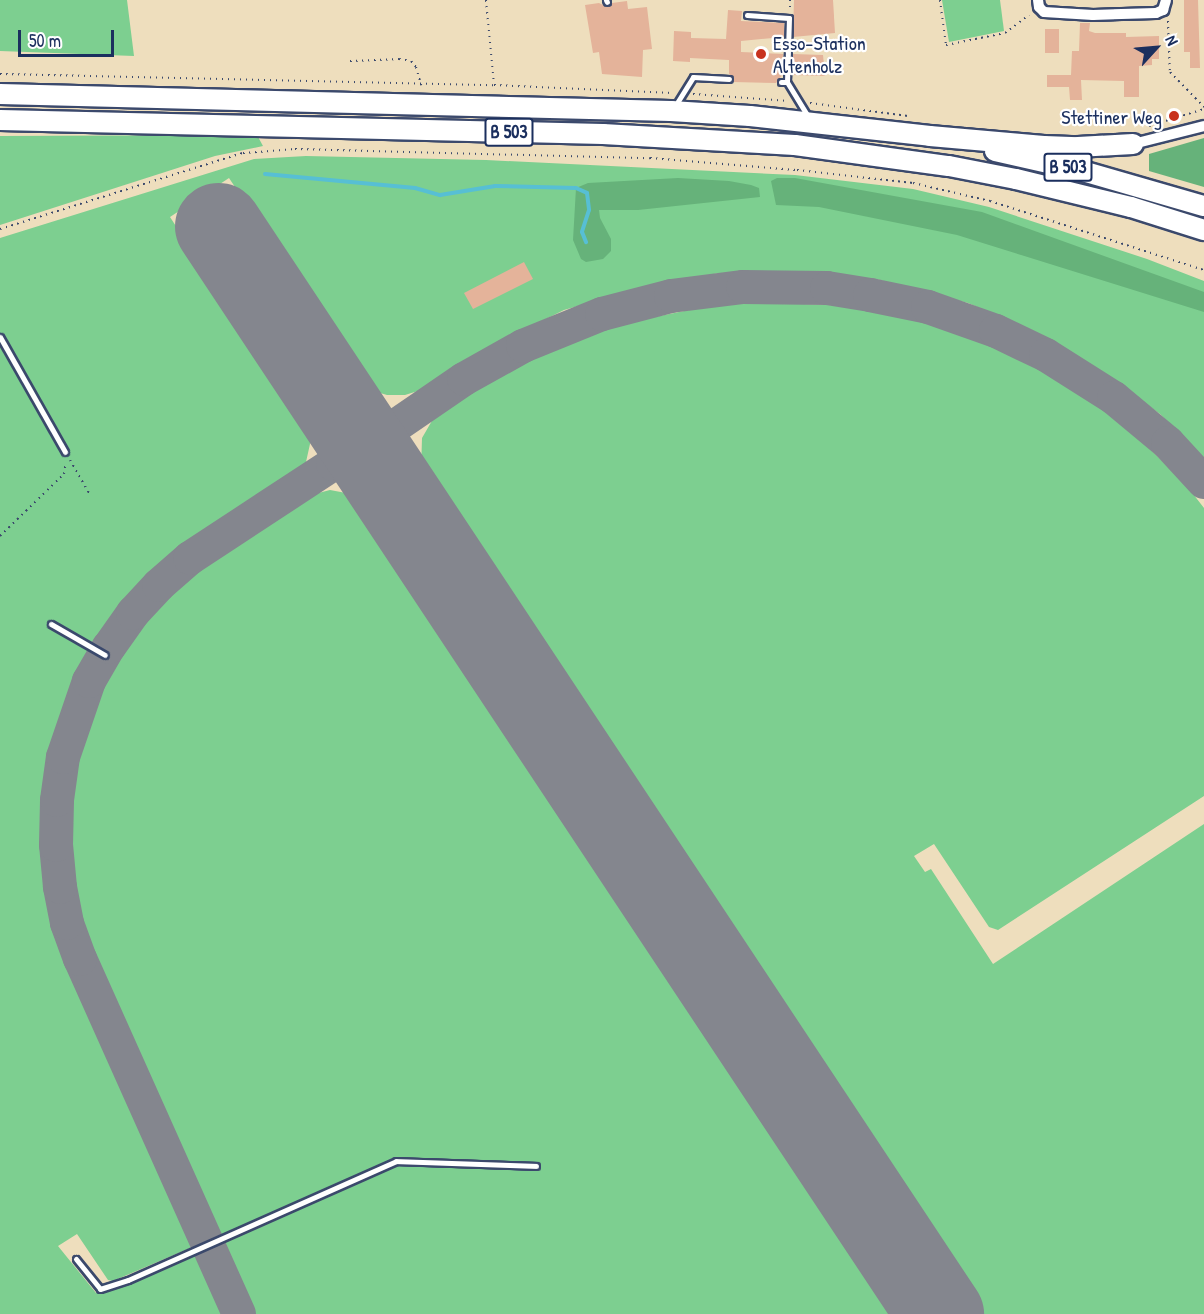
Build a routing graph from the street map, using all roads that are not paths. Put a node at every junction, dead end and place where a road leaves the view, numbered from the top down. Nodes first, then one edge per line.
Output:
1 (1038, 4) edge
2 (1164, 5) edge
3 (747, 15) dead end
4 (729, 79) dead end
5 (0, 94) edge
6 (671, 111) junction
7 (0, 120) edge
8 (811, 122) junction
9 (1204, 126) edge
10 (930, 136) junction
11 (1133, 144) joint
12 (1204, 206) edge
13 (1204, 230) edge
14 (0, 337) edge
15 (65, 452) road end
16 (51, 624) dead end
17 (105, 655) dead end
18 (536, 1166) dead end
19 (76, 1259) dead end

1 - 2 street
3 - 8 lane
4 - 6 lane
5 - 6 highway, B 503
6 - 8 highway, B 503
7 - 13 highway, B 503
8 - 10 highway, B 503
9 - 11 street
10 - 11 highway
10 - 12 highway, B 503
14 - 15 lane
16 - 17 lane
18 - 19 lane

